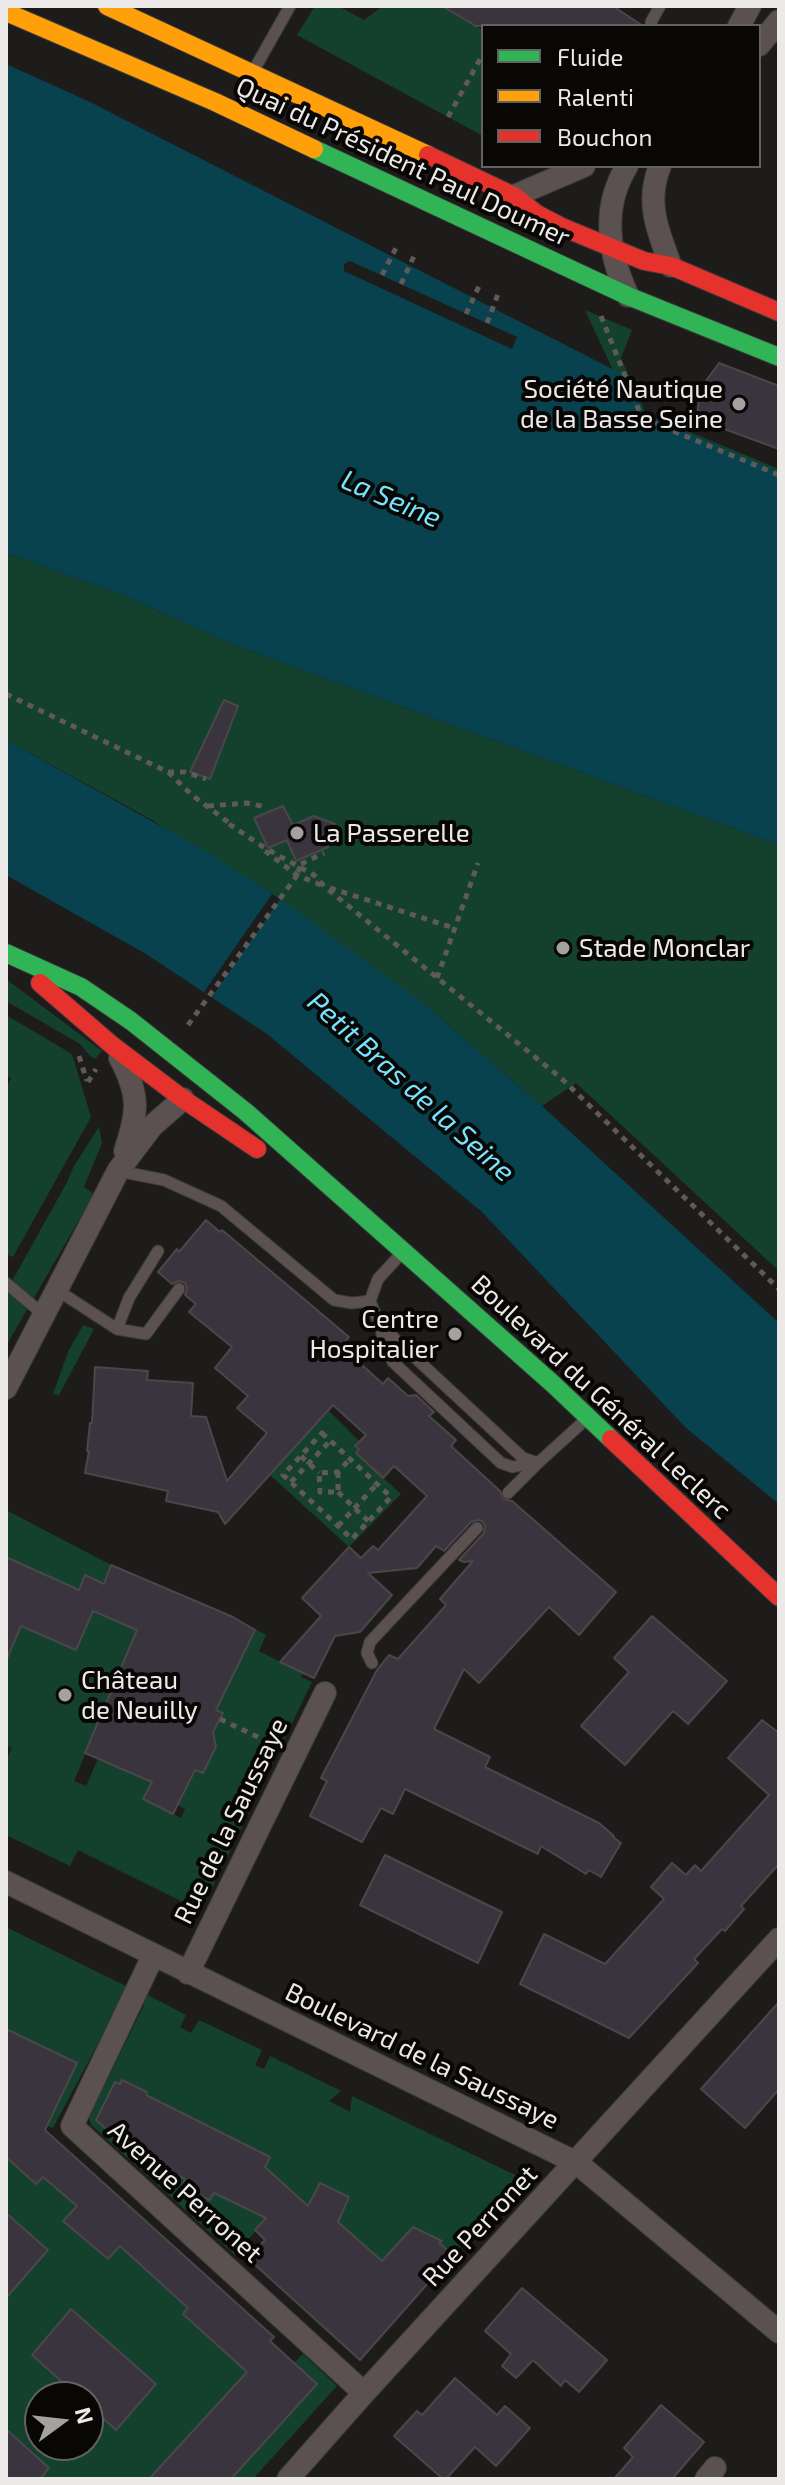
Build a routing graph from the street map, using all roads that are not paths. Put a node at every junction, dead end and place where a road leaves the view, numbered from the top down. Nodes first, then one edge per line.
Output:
1 (107, 6) edge
2 (290, 6) edge
3 (660, 6) edge
4 (750, 6) edge
5 (6, 12) edge
6 (779, 21) edge
7 (652, 24) edge
8 (740, 24) edge
9 (761, 43) edge
10 (252, 73) junction
11 (579, 168) edge
12 (626, 168) edge
13 (659, 168) edge
14 (514, 196) junction
15 (612, 248) junction
16 (671, 266) junction
17 (628, 296) junction
18 (779, 312) edge
19 (779, 357) edge
20 (113, 1046) junction
21 (175, 1093) junction
22 (230, 1100) junction
23 (136, 1117) junction
24 (118, 1171) junction
25 (387, 1238) junction
26 (158, 1251) dead end
27 (403, 1251) junction
28 (6, 1283) edge
29 (179, 1289) dead end
30 (57, 1290) junction
31 (370, 1301) junction
32 (44, 1315) junction
33 (380, 1325) junction
34 (117, 1329) junction
35 (8, 1377) edge
36 (588, 1417) junction
37 (534, 1463) junction
38 (508, 1493) dead end
39 (477, 1528) dead end
40 (779, 1597) edge
41 (372, 1663) dead end
42 (325, 1693) dead end
43 (6, 1882) edge
44 (779, 1939) edge
45 (153, 1956) junction
46 (188, 1973) junction
47 (577, 2163) junction
48 (779, 2332) edge
49 (364, 2393) junction
50 (288, 2479) edge

1 - 10 main road, Quai du Président Paul Doumer
2 - 10 lane
3 - 7 lane
4 - 8 street
5 - 17 main road, Quai du Président Paul Doumer
6 - 9 street
10 - 14 main road, Quai du Président Paul Doumer
11 - 14 street
12 - 15 street
13 - 16 street
14 - 15 main road, Quai du Président Paul Doumer
15 - 16 main road, Quai du Président Paul Doumer
15 - 17 street
16 - 18 main road, Quai du Président Paul Doumer
17 - 19 main road, Quai du Président Paul Doumer
20 - 21 main road, Boulevard du Général Leclerc
20 - 22 main road, Boulevard du Général Leclerc
20 - 23 street
21 - 22 street
21 - 23 street
21 - 24 street
21 - 25 main road, Boulevard du Général Leclerc
22 - 25 main road, Boulevard du Général Leclerc
23 - 24 street
24 - 30 street
24 - 31 lane
25 - 27 main road, Boulevard du Général Leclerc
26 - 34 lane
27 - 31 lane
27 - 36 main road, Boulevard du Général Leclerc
28 - 32 lane
29 - 34 lane
30 - 32 street
30 - 34 lane
31 - 33 lane
32 - 35 street
33 - 37 lane
33 - 37 lane
36 - 37 lane
36 - 40 main road, Boulevard du Général Leclerc
37 - 38 lane
39 - 41 lane
42 - 46 street, Rue de la Saussaye
43 - 45 street, Boulevard de la Saussaye
44 - 47 street, Rue Perronet
45 - 46 street, Boulevard de la Saussaye
45 - 49 street, Avenue Perronet
46 - 47 street, Boulevard de la Saussaye
47 - 48 street, Boulevard de la Saussaye
47 - 49 street, Rue Perronet
49 - 50 street, Rue Perronet

